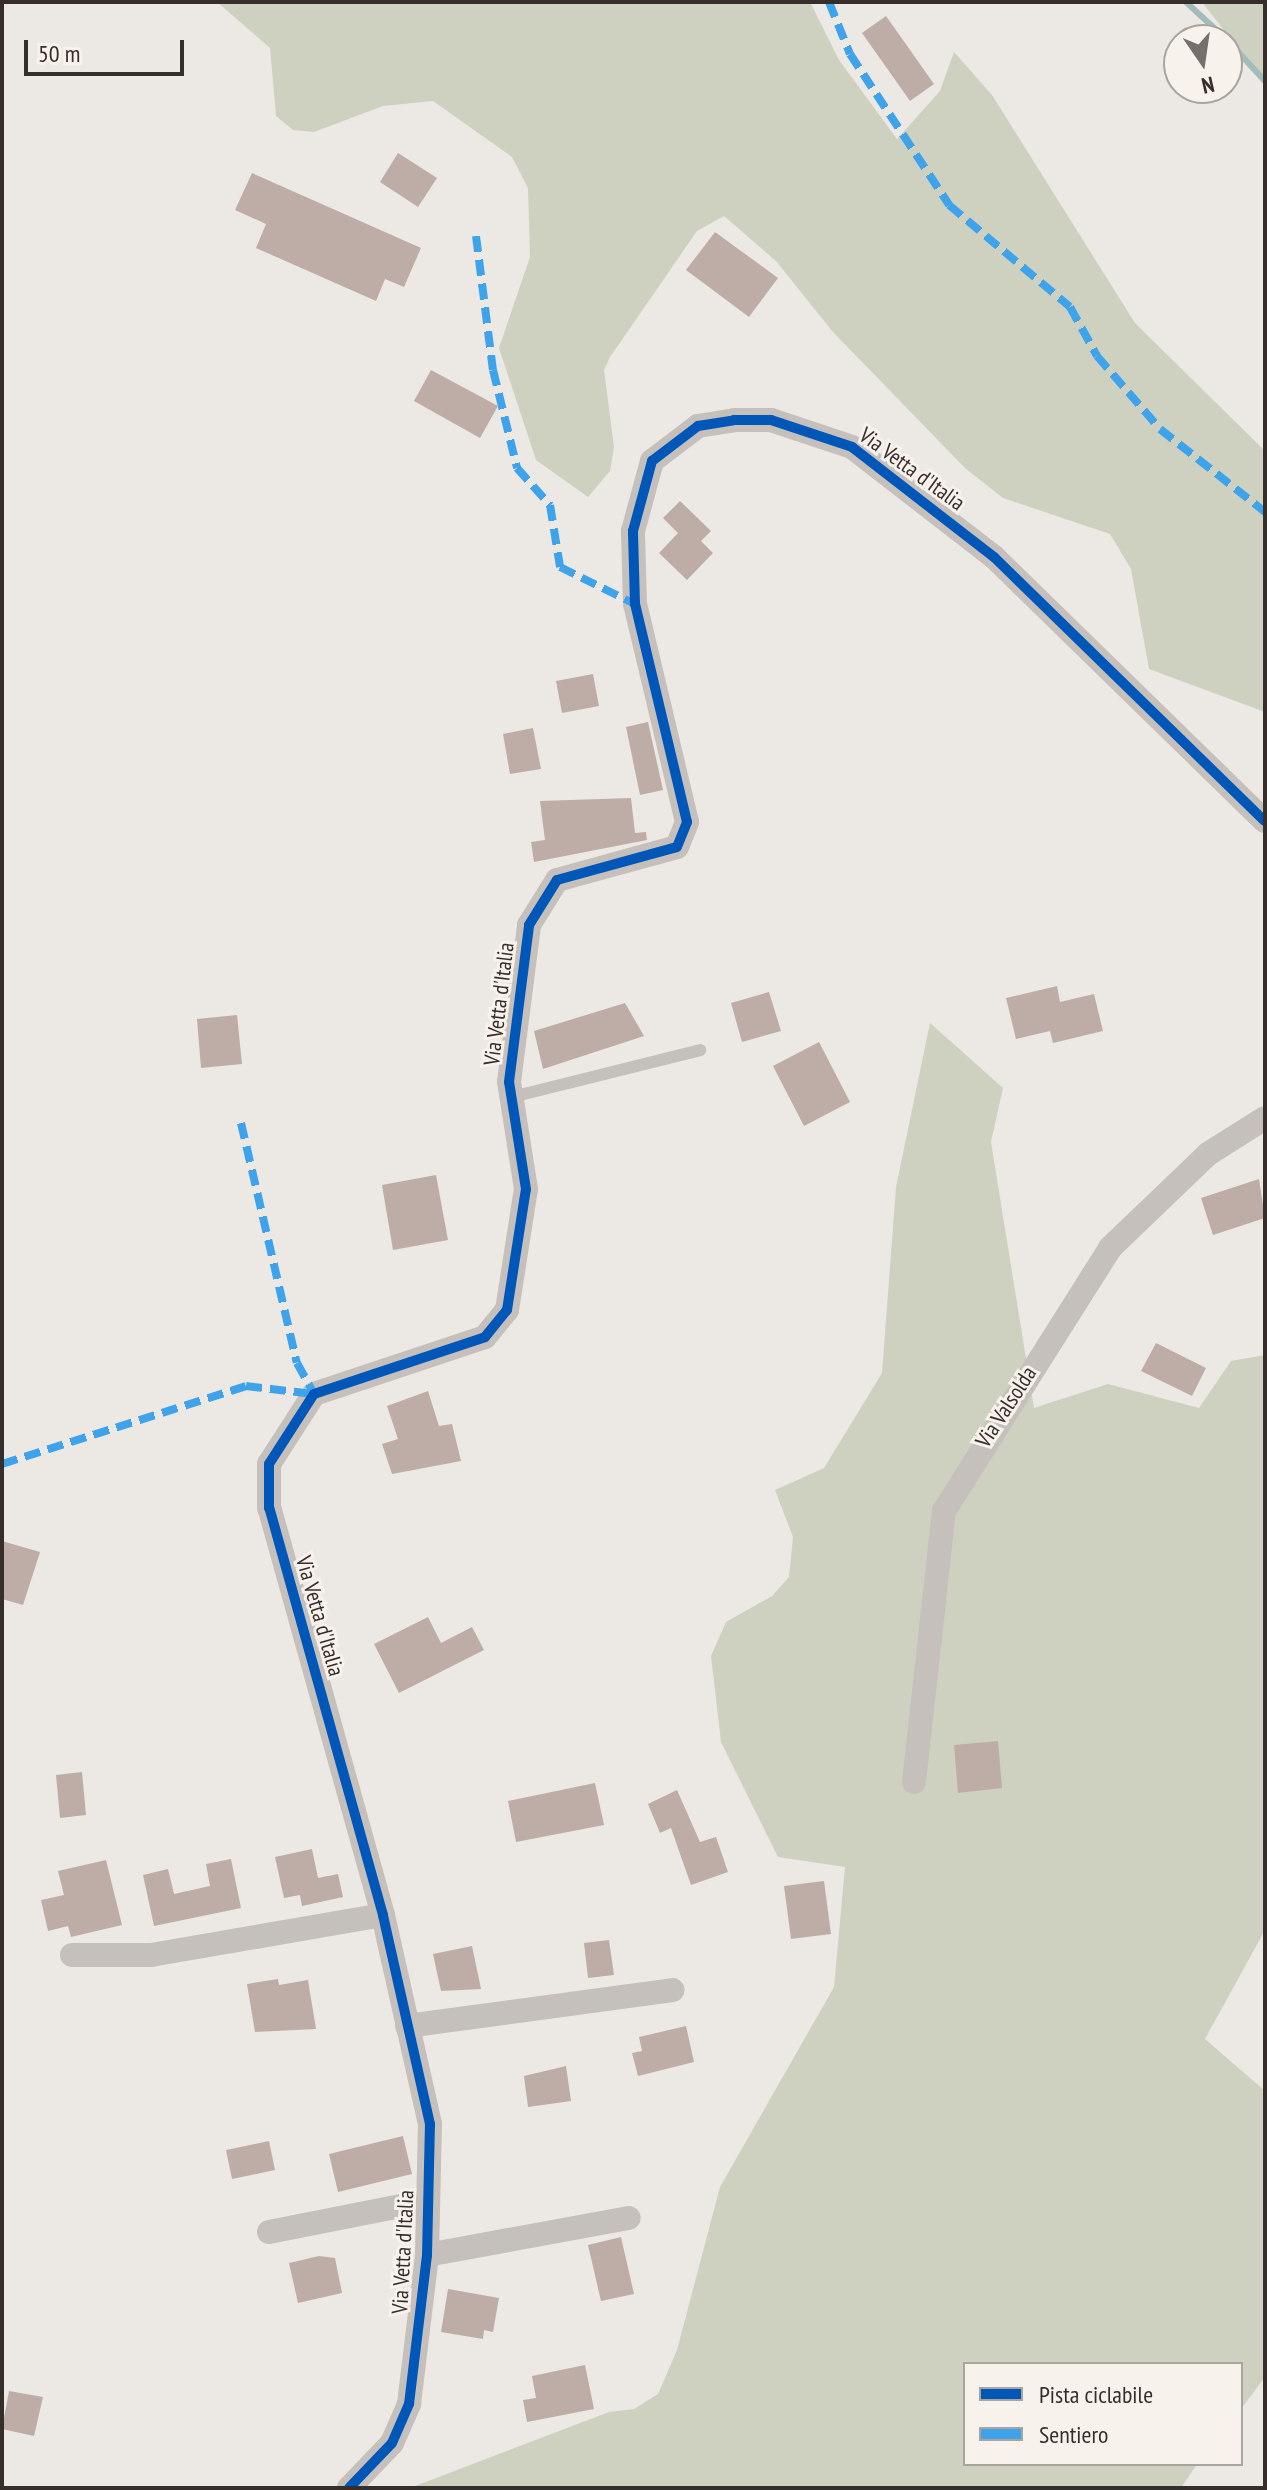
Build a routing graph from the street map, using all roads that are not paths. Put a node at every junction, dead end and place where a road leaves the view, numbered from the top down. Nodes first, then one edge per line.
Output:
1 (1265, 821) edge
2 (700, 1050) dead end
3 (512, 1097) junction
4 (1265, 1118) edge
5 (914, 1782) dead end
6 (383, 1915) junction
7 (72, 1955) dead end
8 (673, 1990) dead end
9 (407, 2026) junction
10 (426, 2201) junction
11 (629, 2218) dead end
12 (269, 2232) dead end
13 (427, 2255) junction
14 (349, 2488) edge

1 - 3 street, Via Vetta d'Italia
2 - 3 lane
3 - 6 street, Via Vetta d'Italia
4 - 5 street, Via Valsolda
6 - 7 street
6 - 9 street, Via Vetta d'Italia
8 - 9 street
9 - 10 street, Via Vetta d'Italia
10 - 12 street
10 - 13 street, Via Vetta d'Italia
11 - 13 street
13 - 14 street, Via Vetta d'Italia

